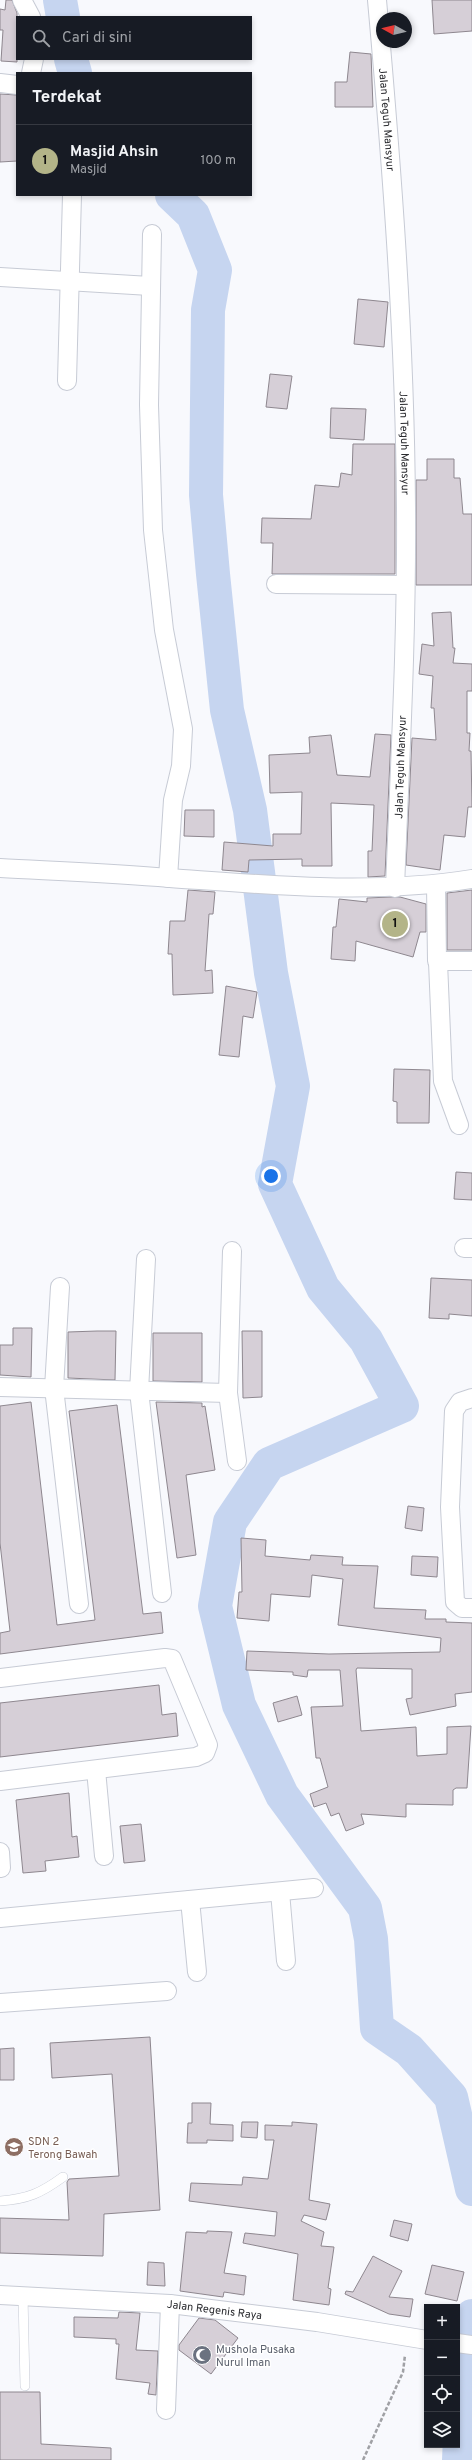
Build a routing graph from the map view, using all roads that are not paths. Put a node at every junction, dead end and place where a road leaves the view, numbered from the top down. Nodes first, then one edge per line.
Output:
1 (22, 0) edge
2 (377, 0) edge
3 (30, 16) edge
4 (34, 60) edge
5 (31, 72) edge
6 (0, 83) edge
7 (16, 85) edge
8 (72, 196) edge
9 (152, 234) dead end
10 (0, 277) edge
11 (70, 280) junction
12 (150, 286) junction
13 (67, 381) dead end
14 (276, 584) dead end
15 (405, 586) junction
16 (0, 868) edge
17 (168, 878) junction
18 (472, 879) edge
19 (436, 885) junction
20 (395, 888) junction
21 (472, 961) edge
22 (438, 962) junction
23 (460, 1125) dead end
24 (232, 1251) dead end
25 (146, 1259) dead end
26 (60, 1287) dead end
27 (0, 1387) edge
28 (54, 1388) junction
29 (139, 1391) junction
30 (228, 1393) junction
31 (472, 1398) edge
32 (237, 1461) dead end
33 (162, 1593) dead end
34 (79, 1604) dead end
35 (472, 1608) edge
36 (0, 1678) edge
37 (96, 1770) junction
38 (0, 1781) edge
39 (104, 1856) dead end
40 (314, 1888) dead end
41 (280, 1892) junction
42 (190, 1900) junction
43 (0, 1918) edge
44 (286, 1961) dead end
45 (197, 1972) dead end
46 (167, 1991) dead end
47 (0, 2003) edge
48 (63, 2177) dead end
49 (0, 2201) edge
50 (0, 2294) edge
51 (23, 2295) junction
52 (170, 2304) junction
53 (424, 2340) edge
54 (460, 2344) edge
55 (472, 2345) edge
56 (25, 2386) dead end
57 (166, 2410) dead end

1 - 3 street
2 - 15 street, Jalan Teguh Mansyur
4 - 5 street
6 - 7 street
8 - 11 street
9 - 12 street
10 - 11 street
11 - 12 street
11 - 13 street
12 - 17 street
14 - 15 street
15 - 20 street, Jalan Teguh Mansyur
16 - 17 street
17 - 20 street
18 - 19 street
19 - 20 street
19 - 22 street
21 - 22 street
22 - 23 street
24 - 30 street
25 - 29 street
26 - 28 street
27 - 28 street
28 - 29 street
28 - 34 street
29 - 30 street
29 - 33 street
30 - 32 street
31 - 35 street
36 - 37 street
37 - 38 street
37 - 39 street
40 - 41 street
41 - 42 street
41 - 44 street
42 - 43 street
42 - 45 street
46 - 47 street
48 - 49 lane
50 - 51 street, Jalan Regenis Raya
51 - 52 street, Jalan Regenis Raya
51 - 56 lane
52 - 53 street, Jalan Regenis Raya
52 - 57 street
54 - 55 street

